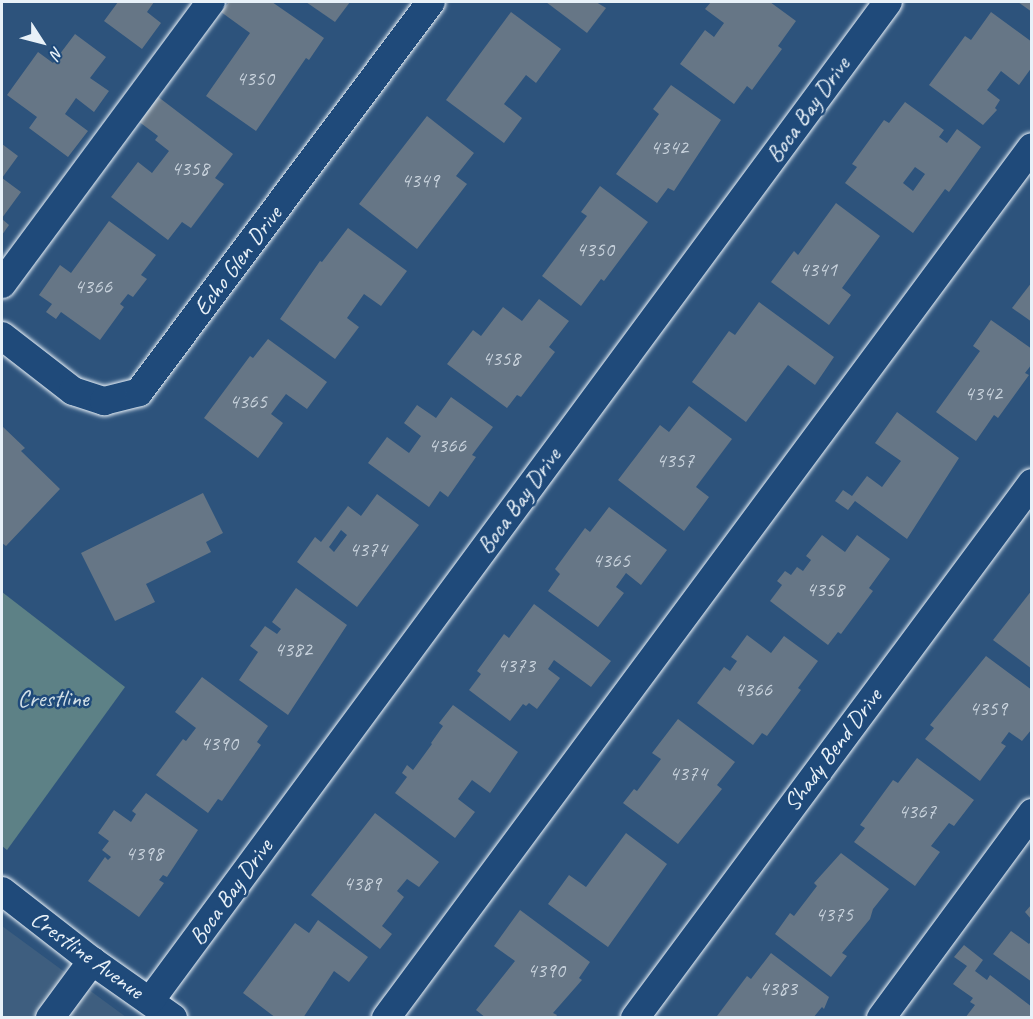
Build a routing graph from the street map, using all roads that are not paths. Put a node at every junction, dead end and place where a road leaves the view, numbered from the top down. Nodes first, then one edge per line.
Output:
1 (211, 2) edge
2 (431, 2) edge
3 (888, 2) edge
4 (1032, 147) edge
5 (2, 284) edge
6 (2, 336) edge
7 (1032, 483) edge
8 (1032, 813) edge
9 (2, 891) edge
10 (92, 961) junction
11 (162, 1009) edge
12 (50, 1017) edge
13 (386, 1017) edge
14 (635, 1017) edge
15 (881, 1017) edge

1 - 5 street
2 - 6 street, Echo Glen Drive
3 - 11 street, Boca Bay Drive
4 - 13 street
7 - 14 street, Shady Bend Drive
8 - 15 street
9 - 10 street, Crestline Avenue
10 - 11 street, Crestline Avenue
10 - 12 street

